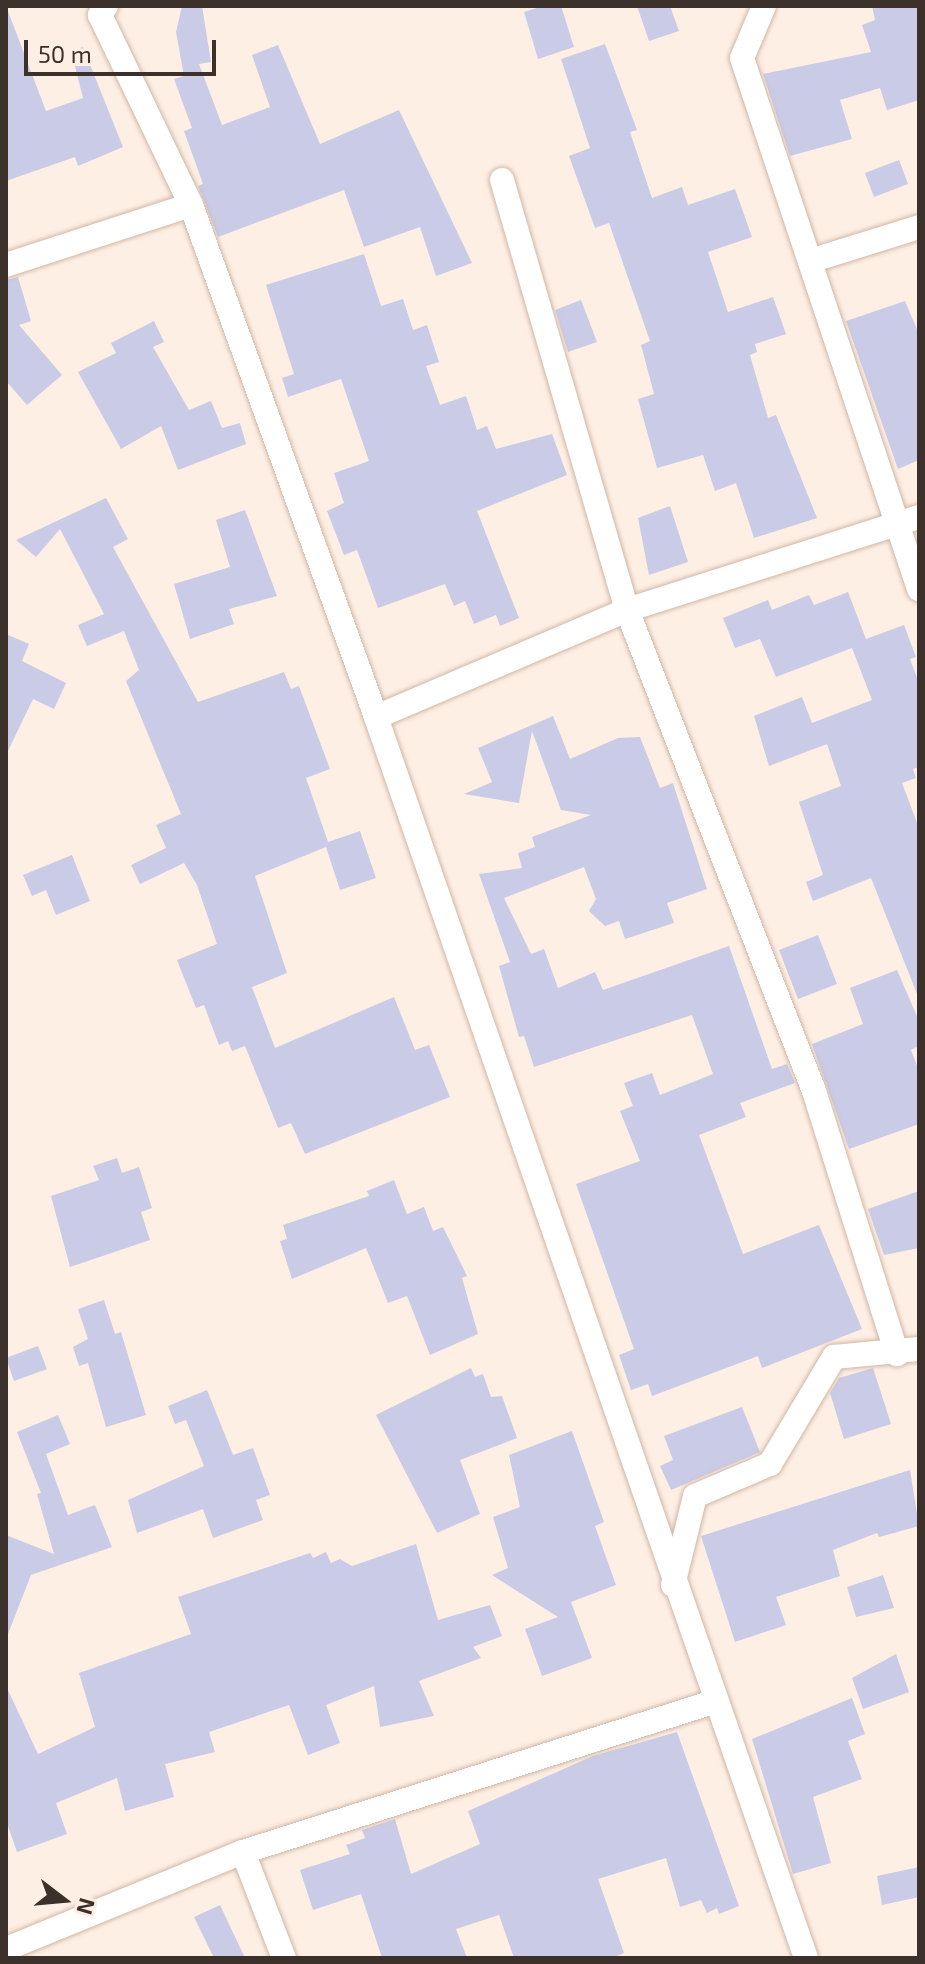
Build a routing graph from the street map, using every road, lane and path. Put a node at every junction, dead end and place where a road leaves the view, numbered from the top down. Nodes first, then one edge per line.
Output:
1 (106, 6) edge
2 (764, 6) edge
3 (502, 180) dead end
4 (191, 205) junction
5 (919, 227) edge
6 (810, 261) junction
7 (6, 265) edge
8 (908, 521) edge
9 (919, 589) edge
10 (627, 610) junction
11 (376, 717) junction
12 (908, 1351) edge
13 (673, 1585) junction
14 (713, 1702) junction
15 (243, 1852) junction
16 (6, 1949) edge
17 (284, 1958) edge
18 (806, 1958) edge

1 - 4 street
2 - 6 street
3 - 10 street
4 - 7 street
4 - 11 street
5 - 6 street
6 - 8 street
8 - 9 street
8 - 10 street
10 - 11 street
10 - 12 street
11 - 13 street
12 - 13 street
13 - 14 street
14 - 15 street
14 - 18 street
15 - 16 street
15 - 17 street

